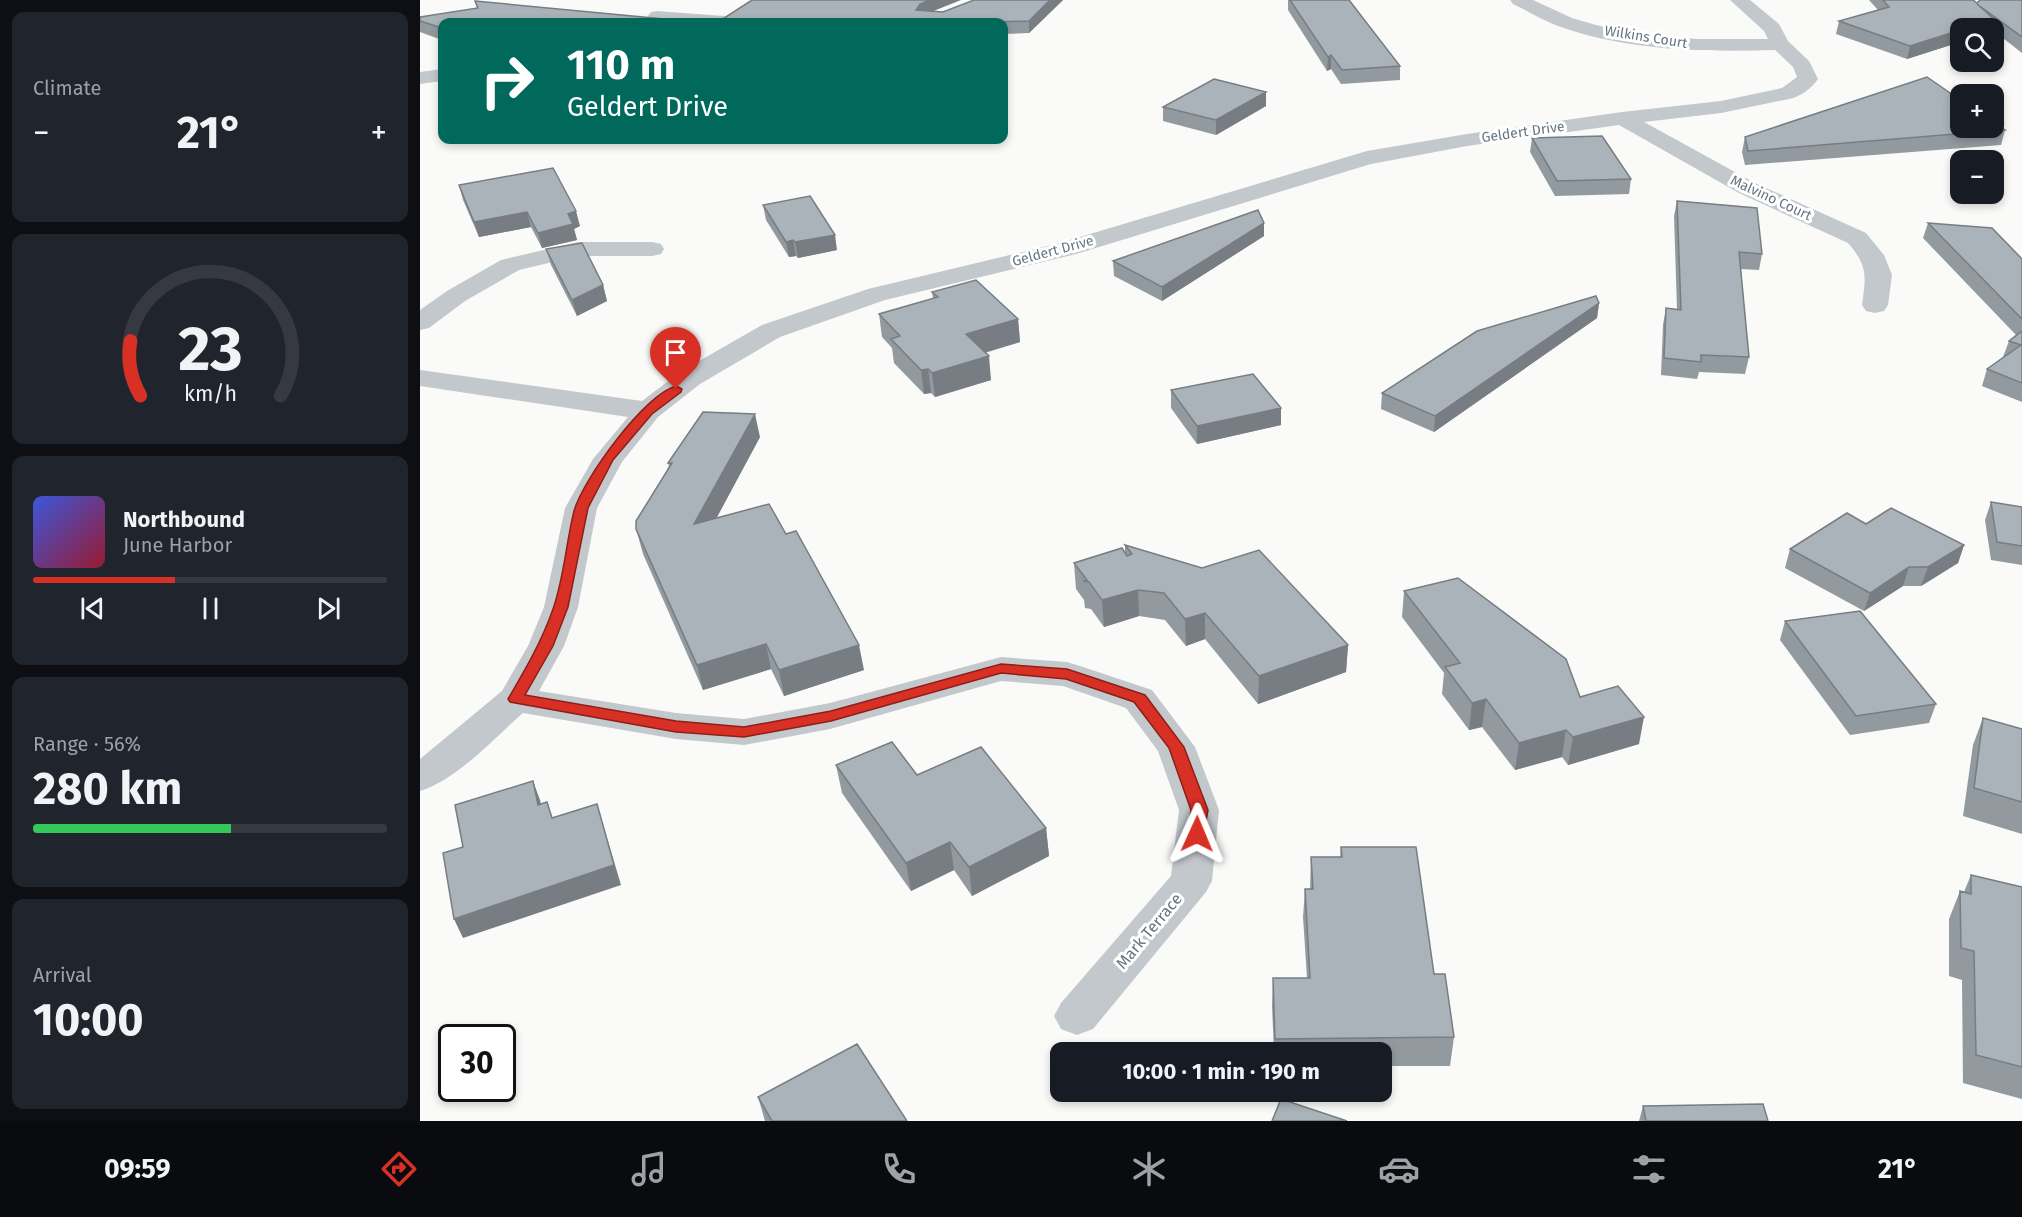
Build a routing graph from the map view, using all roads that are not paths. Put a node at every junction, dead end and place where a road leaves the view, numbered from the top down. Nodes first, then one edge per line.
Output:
1 (697, 0) edge
2 (1519, 0) edge
3 (1739, 0) edge
4 (657, 16) junction
5 (651, 18) edge
6 (679, 18) edge
7 (1780, 44) junction
8 (438, 76) edge
9 (420, 78) edge
10 (1622, 118) junction
11 (652, 249) dead end
12 (1875, 305) dead end
13 (420, 322) edge
14 (420, 378) edge
15 (648, 411) junction
16 (516, 699) junction
17 (420, 777) edge
18 (1077, 1016) dead end

1 - 4 street
2 - 7 street, Wilkins Court
3 - 7 street, Geldert Drive
4 - 5 street
4 - 6 street
7 - 10 street, Geldert Drive
8 - 9 street
10 - 12 street, Malvino Court
10 - 15 street, Geldert Drive
11 - 13 street
14 - 15 street
15 - 16 street, Geldert Drive
16 - 17 street, Geldert Drive
16 - 18 street, Mark Terrace

